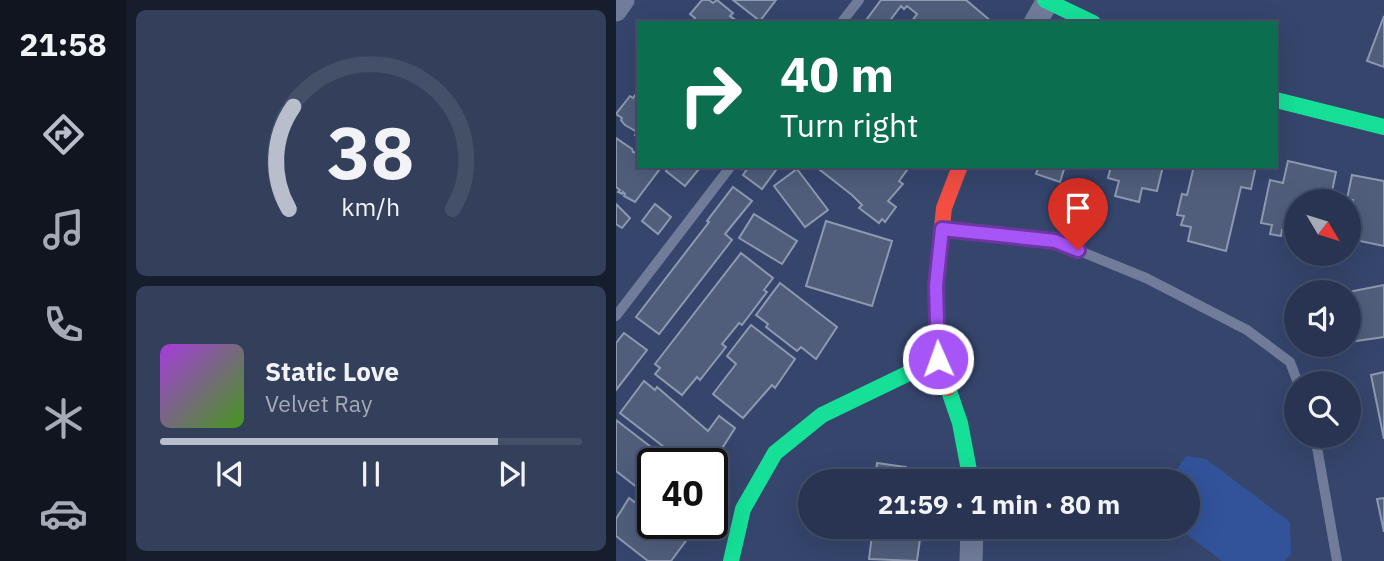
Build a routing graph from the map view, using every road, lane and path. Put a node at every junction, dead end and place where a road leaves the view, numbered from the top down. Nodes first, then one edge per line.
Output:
1 (623, 0) edge
2 (859, 0) edge
3 (1046, 1) edge
4 (616, 10) edge
5 (843, 21) edge
6 (1036, 21) edge
7 (1089, 21) edge
8 (1277, 100) edge
9 (1384, 127) edge
10 (729, 168) edge
11 (959, 168) edge
12 (942, 229) junction
13 (616, 316) edge
14 (938, 359) junction
15 (1293, 371) edge
16 (1317, 448) edge
17 (969, 469) edge
18 (972, 539) edge
19 (731, 561) edge
20 (971, 561) edge
21 (1337, 561) edge

1 - 4 street
2 - 5 lane
3 - 6 street
3 - 7 street
8 - 9 street
10 - 13 lane
11 - 12 street
12 - 14 street
12 - 15 lane
14 - 17 street
14 - 19 street
16 - 21 lane
18 - 20 street

